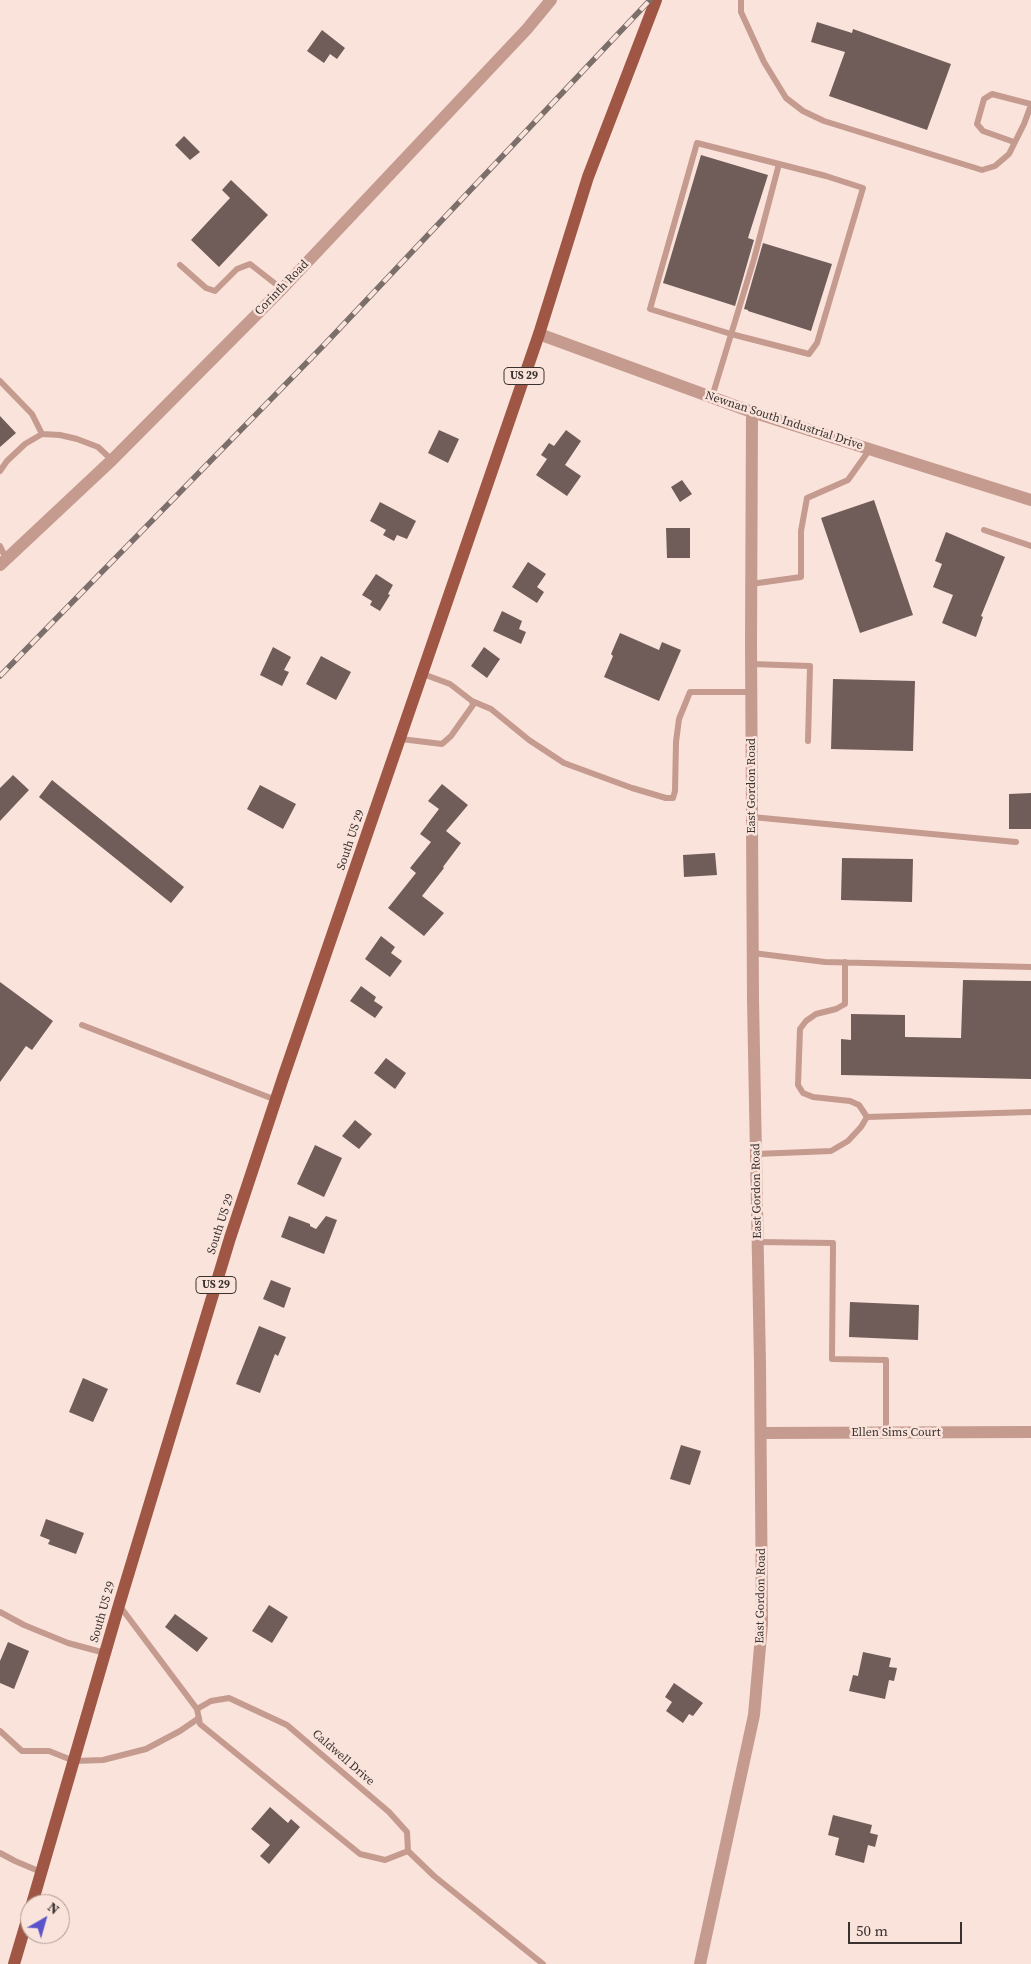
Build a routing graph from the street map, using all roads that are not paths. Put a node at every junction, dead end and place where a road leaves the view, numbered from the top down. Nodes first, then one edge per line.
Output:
1 (551, 0) edge
2 (656, 0) edge
3 (741, 0) edge
4 (1031, 105) edge
5 (1014, 142) junction
6 (780, 164) junction
7 (180, 265) dead end
8 (282, 290) junction
9 (539, 334) junction
10 (731, 334) junction
11 (0, 381) edge
12 (712, 397) junction
13 (752, 412) junction
14 (42, 434) junction
15 (870, 449) junction
16 (112, 460) junction
17 (0, 471) edge
18 (1031, 500) edge
19 (984, 530) dead end
20 (0, 546) edge
21 (1031, 546) edge
22 (3, 562) edge
23 (751, 584) junction
24 (751, 664) junction
25 (423, 674) junction
26 (751, 692) junction
27 (472, 701) junction
28 (401, 740) junction
29 (808, 741) dead end
30 (752, 817) junction
31 (1016, 842) dead end
32 (753, 953) junction
33 (845, 962) junction
34 (1031, 967) edge
35 (82, 1025) dead end
36 (276, 1100) junction
37 (1031, 1112) edge
38 (867, 1117) junction
39 (756, 1154) junction
40 (758, 1242) junction
41 (1031, 1432) edge
42 (761, 1433) junction
43 (886, 1433) junction
44 (119, 1605) junction
45 (0, 1612) edge
46 (105, 1653) junction
47 (197, 1709) junction
48 (199, 1718) junction
49 (0, 1731) edge
50 (74, 1761) junction
51 (408, 1852) junction
52 (0, 1853) edge
53 (41, 1872) junction
54 (35, 1894) edge
55 (20, 1944) edge
56 (14, 1964) edge
57 (543, 1964) edge
58 (700, 1964) edge

1 - 8 street, Corinth Road
2 - 9 main road, US 29
3 - 5 lane
4 - 5 lane
4 - 5 lane
6 - 10 lane
6 - 10 lane
6 - 10 lane
7 - 8 lane
8 - 16 street, Corinth Road
9 - 12 street, Newnan South Industrial Drive
9 - 25 main road, US 29
10 - 12 lane
11 - 14 lane
12 - 13 street, Newnan South Industrial Drive
13 - 15 street, Newnan South Industrial Drive
13 - 23 street, East Gordon Road
14 - 16 lane
14 - 17 lane
15 - 18 street, Newnan South Industrial Drive
15 - 23 lane
16 - 22 street, Corinth Road
19 - 21 lane
20 - 22 lane
23 - 24 street, East Gordon Road
24 - 26 street, East Gordon Road
24 - 29 lane
25 - 27 lane
25 - 28 main road, South US 29 / US 29
26 - 27 lane
26 - 30 street, East Gordon Road
27 - 28 lane
28 - 36 main road, South US 29 / US 29
30 - 31 lane
30 - 32 street, East Gordon Road
32 - 33 lane
32 - 39 street, East Gordon Road
33 - 34 lane
33 - 38 lane
35 - 36 lane
36 - 44 main road, South US 29 / US 29
37 - 38 lane
38 - 39 lane
39 - 40 street, East Gordon Road
40 - 42 street, East Gordon Road
40 - 43 lane
41 - 43 street, Ellen Sims Court
42 - 43 street, Ellen Sims Court
42 - 58 street, East Gordon Road
44 - 46 main road, South US 29 / US 29
44 - 47 lane
45 - 46 lane
46 - 50 main road, South US 29 / US 29
47 - 48 lane
47 - 51 lane, Caldwell Drive
48 - 50 lane
48 - 51 lane
49 - 50 lane
50 - 53 main road, South US 29 / US 29
51 - 57 lane
52 - 53 lane
53 - 54 main road, South US 29 / US 29
55 - 56 main road

